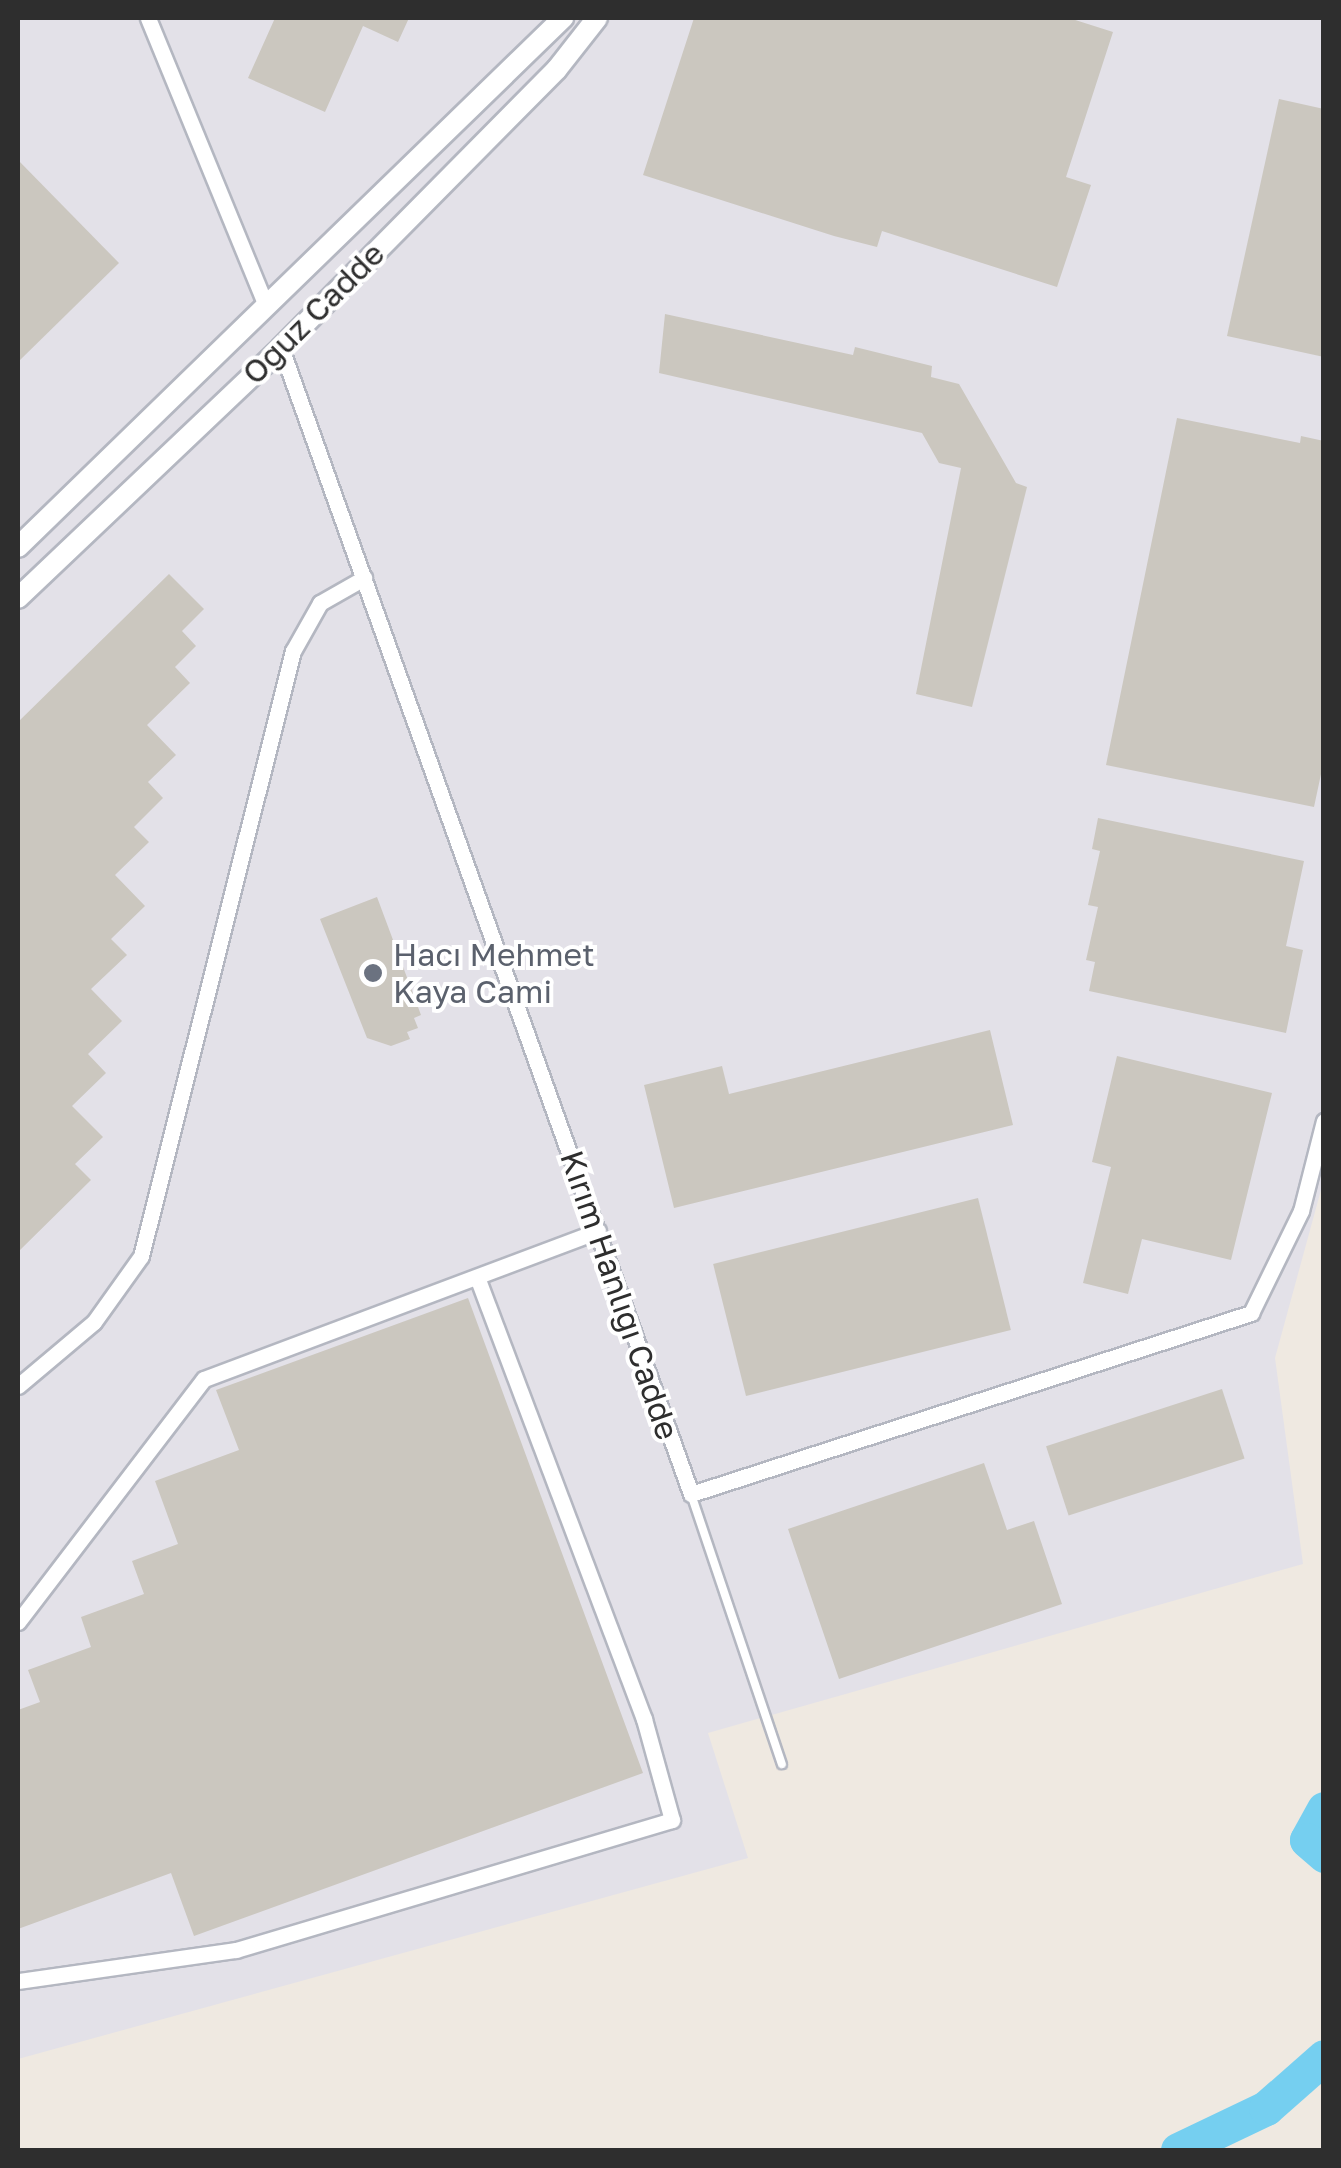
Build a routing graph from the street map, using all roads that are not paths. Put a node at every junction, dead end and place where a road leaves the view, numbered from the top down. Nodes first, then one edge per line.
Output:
1 (148, 18) edge
2 (563, 18) edge
3 (596, 18) edge
4 (266, 306) junction
5 (281, 348) junction
6 (18, 547) edge
7 (364, 578) junction
8 (18, 598) edge
9 (1324, 1121) edge
10 (598, 1231) junction
11 (477, 1277) junction
12 (18, 1386) edge
13 (690, 1494) junction
14 (18, 1622) edge
15 (782, 1764) dead end
16 (18, 1981) edge

1 - 4 street
2 - 4 street, Oğuz Cadde
3 - 5 street, Oğuz Cadde
4 - 5 street
4 - 6 street, Oğuz Cadde
5 - 7 street, Kırım Hanlığı Cadde
5 - 8 street, Oğuz Cadde
7 - 10 street, Kırım Hanlığı Cadde
7 - 12 street
9 - 13 street
10 - 11 street
10 - 13 street, Kırım Hanlığı Cadde
11 - 14 street
11 - 16 street
13 - 15 lane

